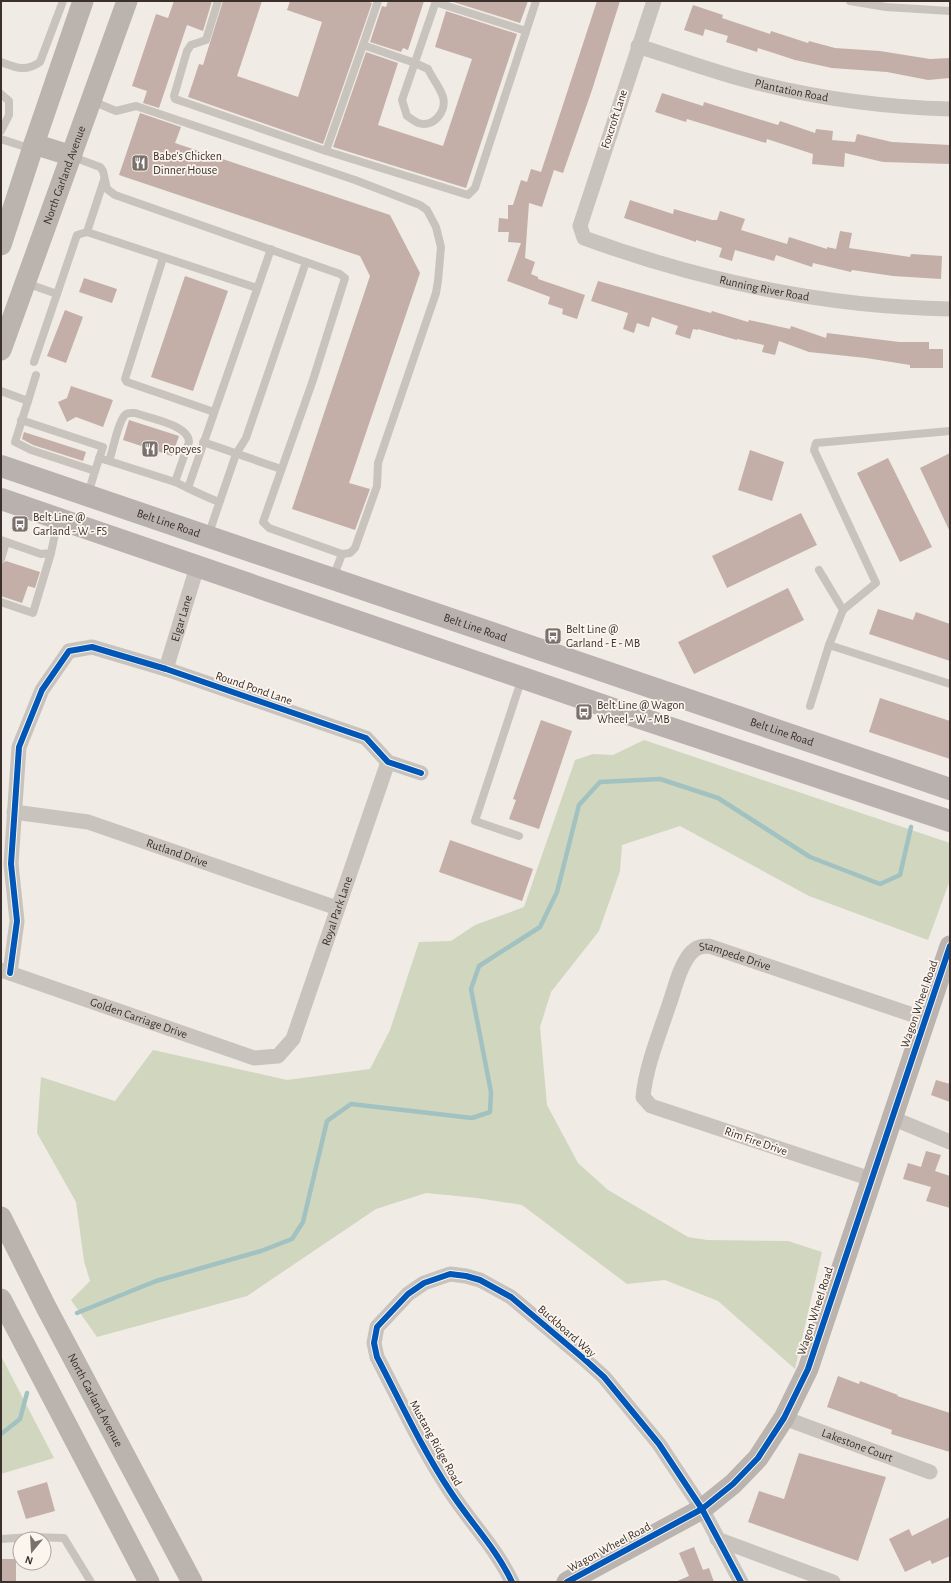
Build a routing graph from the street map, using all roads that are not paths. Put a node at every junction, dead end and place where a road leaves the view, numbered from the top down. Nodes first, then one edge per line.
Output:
1 (63, 1) edge
2 (83, 1) edge
3 (127, 1) edge
4 (218, 1) edge
5 (378, 1) edge
6 (536, 1) edge
7 (654, 1) edge
8 (850, 1) edge
9 (436, 2) edge
10 (950, 11) edge
11 (526, 31) junction
12 (363, 45) junction
13 (638, 46) junction
14 (1, 62) edge
15 (415, 63) junction
16 (1, 94) edge
17 (91, 101) junction
18 (950, 109) edge
19 (1, 131) edge
20 (1, 139) edge
21 (33, 147) junction
22 (326, 151) junction
23 (72, 156) junction
24 (104, 180) junction
25 (87, 232) junction
26 (584, 238) joint
27 (1, 245) edge
28 (271, 249) junction
29 (164, 258) junction
30 (306, 262) junction
31 (25, 283) junction
32 (257, 288) junction
33 (58, 294) junction
34 (950, 309) edge
35 (1, 350) edge
36 (34, 362) dead end
37 (36, 375) dead end
38 (1, 391) edge
39 (28, 401) junction
40 (214, 412) junction
41 (21, 420) junction
42 (950, 431) edge
43 (203, 442) junction
44 (236, 454) junction
45 (99, 458) junction
46 (109, 461) junction
47 (1, 466) edge
48 (281, 469) junction
49 (95, 471) junction
50 (175, 482) junction
51 (188, 488) junction
52 (88, 495) junction
53 (1, 499) edge
54 (220, 502) junction
55 (58, 519) junction
56 (208, 537) junction
57 (4, 541) edge
58 (51, 553) junction
59 (342, 554) junction
60 (1, 559) edge
61 (197, 567) junction
62 (819, 570) dead end
63 (332, 579) junction
64 (1, 602) edge
65 (407, 605) junction
66 (843, 610) junction
67 (397, 635) junction
68 (829, 644) junction
69 (532, 647) junction
70 (166, 669) junction
71 (522, 677) junction
72 (950, 684) edge
73 (810, 706) dead end
74 (388, 762) junction
75 (421, 773) dead end
76 (950, 789) edge
77 (14, 812) junction
78 (950, 821) edge
79 (519, 836) dead end
80 (337, 908) junction
81 (949, 955) edge
82 (5, 972) edge
83 (925, 1019) junction
84 (278, 1056) joint
85 (644, 1097) joint
86 (892, 1118) junction
87 (950, 1142) edge
88 (871, 1179) junction
89 (1, 1217) edge
90 (1, 1299) edge
91 (377, 1327) joint
92 (784, 1418) junction
93 (930, 1472) dead end
94 (702, 1509) junction
95 (1, 1539) edge
96 (717, 1539) junction
97 (91, 1582) edge
98 (149, 1582) edge
99 (192, 1582) edge
100 (512, 1582) edge
101 (568, 1582) edge
102 (741, 1582) edge
103 (833, 1582) edge

1 - 14 lane
2 - 21 main road
3 - 17 main road, North Garland Avenue
4 - 22 lane
5 - 12 lane
6 - 11 lane
7 - 13 street, Foxcroft Lane
8 - 10 lane
9 - 11 lane
9 - 15 lane
11 - 22 lane
12 - 15 lane
12 - 22 lane
13 - 18 street, Plantation Road
13 - 26 street, Foxcroft Lane
15 - 15 lane
16 - 19 lane
17 - 23 main road, North Garland Avenue
17 - 59 lane
20 - 21 lane
21 - 23 main road
21 - 27 main road
23 - 24 lane
23 - 31 main road, North Garland Avenue
24 - 25 lane
24 - 28 lane
25 - 29 lane
25 - 33 lane
26 - 34 street, Running River Road
28 - 30 lane
28 - 32 lane
29 - 32 lane
29 - 40 lane
30 - 44 lane
30 - 48 lane
31 - 33 lane
31 - 35 main road, North Garland Avenue
32 - 40 lane
33 - 36 lane
37 - 39 lane
38 - 39 lane
39 - 41 lane
40 - 43 lane
41 - 45 lane
41 - 49 lane
42 - 66 lane
43 - 44 lane
43 - 51 lane
44 - 48 lane
44 - 54 lane
45 - 46 lane
45 - 49 lane
46 - 50 lane
46 - 50 lane
47 - 52 main road, Belt Line Road
48 - 59 lane
49 - 52 lane
50 - 51 lane
51 - 54 lane
52 - 56 main road, Belt Line Road
53 - 55 main road
54 - 56 lane
55 - 58 lane
55 - 61 main road
56 - 61 main road
56 - 63 main road, Belt Line Road
57 - 58 lane
57 - 60 lane
58 - 64 lane
59 - 63 lane
61 - 67 main road
61 - 70 street, Elgar Lane
62 - 66 lane
63 - 65 main road, Belt Line Road
65 - 67 main road
65 - 69 main road, Belt Line Road
66 - 68 lane
67 - 71 main road
68 - 72 lane
68 - 73 lane
69 - 71 main road
69 - 76 main road, Belt Line Road
70 - 74 street, Round Pond Lane
70 - 77 street, Round Pond Lane
71 - 78 main road
71 - 79 lane
74 - 75 street, Round Pond Lane
74 - 80 street, Royal Park Lane
77 - 80 street, Rutland Drive
77 - 82 street
80 - 84 street, Royal Park Lane
81 - 83 main road, Wagon Wheel Road
82 - 84 street, Golden Carriage Drive
83 - 85 street, Stampede Drive
83 - 86 main road, Wagon Wheel Road
85 - 88 street, Rim Fire Drive
86 - 87 street
86 - 88 main road, Wagon Wheel Road
88 - 92 main road, Wagon Wheel Road
89 - 99 main road, North Garland Avenue
90 - 98 main road
91 - 94 street, Buckboard Way
91 - 100 street, Mustang Ridge Road
92 - 93 street, Lakestone Court
92 - 94 main road, Wagon Wheel Road
94 - 96 street, Buckboard Way
94 - 101 main road, Wagon Wheel Road
95 - 97 lane
96 - 102 street, Buckboard Way
96 - 103 street

